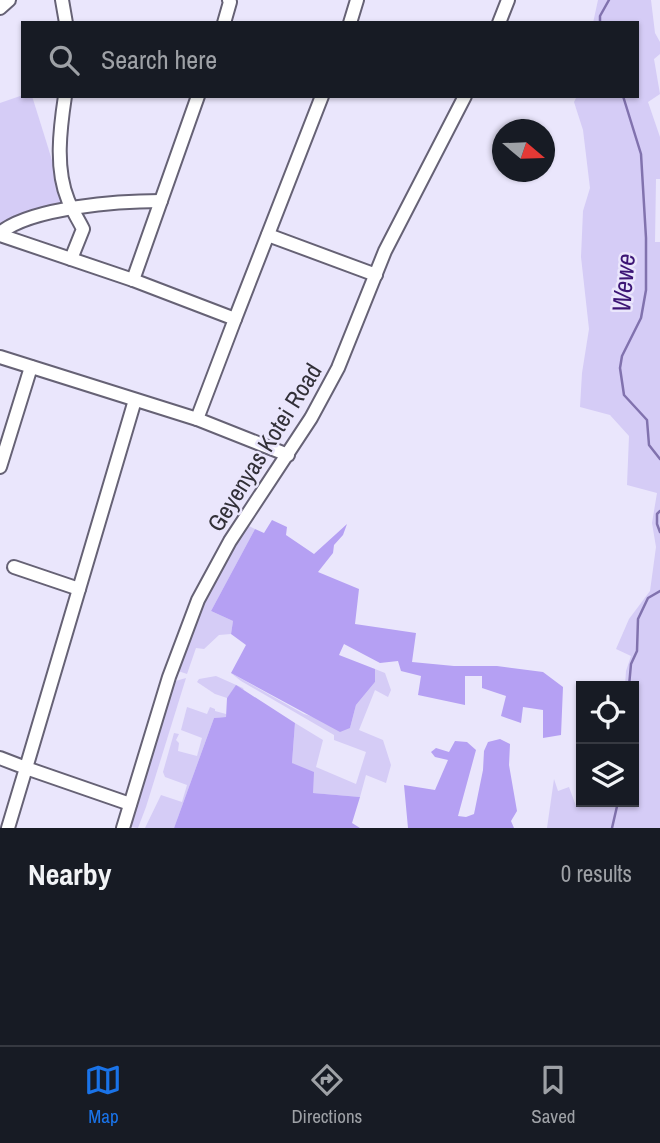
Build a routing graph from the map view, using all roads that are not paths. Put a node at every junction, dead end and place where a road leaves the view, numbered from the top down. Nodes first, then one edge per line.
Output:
1 (9, 0) edge
2 (62, 0) edge
3 (358, 0) edge
4 (508, 0) edge
5 (230, 1) edge
6 (0, 9) edge
7 (65, 21) edge
8 (225, 21) edge
9 (351, 21) edge
10 (500, 21) edge
11 (65, 98) edge
12 (197, 98) edge
13 (321, 98) edge
14 (464, 98) edge
15 (161, 201) junction
16 (72, 207) junction
17 (0, 234) edge
18 (268, 235) junction
19 (71, 259) junction
20 (376, 275) junction
21 (133, 280) junction
22 (235, 319) junction
23 (0, 357) edge
24 (31, 367) junction
25 (135, 400) junction
26 (197, 419) junction
27 (288, 455) junction
28 (0, 467) edge
29 (14, 567) dead end
30 (79, 589) junction
31 (0, 758) edge
32 (26, 768) junction
33 (131, 804) junction
34 (8, 828) edge
35 (123, 828) edge

1 - 6 street
2 - 7 street
3 - 9 street
4 - 10 street
5 - 8 street
11 - 16 street
12 - 15 street
13 - 18 street
14 - 20 street, Geyenyas Kotei Road
15 - 16 street
15 - 21 street
16 - 17 street
16 - 19 street
17 - 19 street
18 - 20 street
18 - 22 street
19 - 21 street
20 - 27 street, Geyenyas Kotei Road
21 - 22 street
22 - 26 street
23 - 24 street
24 - 25 street
24 - 28 street
25 - 26 street
25 - 30 street
26 - 27 street
27 - 33 street, Geyenyas Kotei Road
29 - 30 street
30 - 32 street
31 - 32 street
32 - 33 street
32 - 34 street
33 - 35 street, Geyenyas Kotei Road

